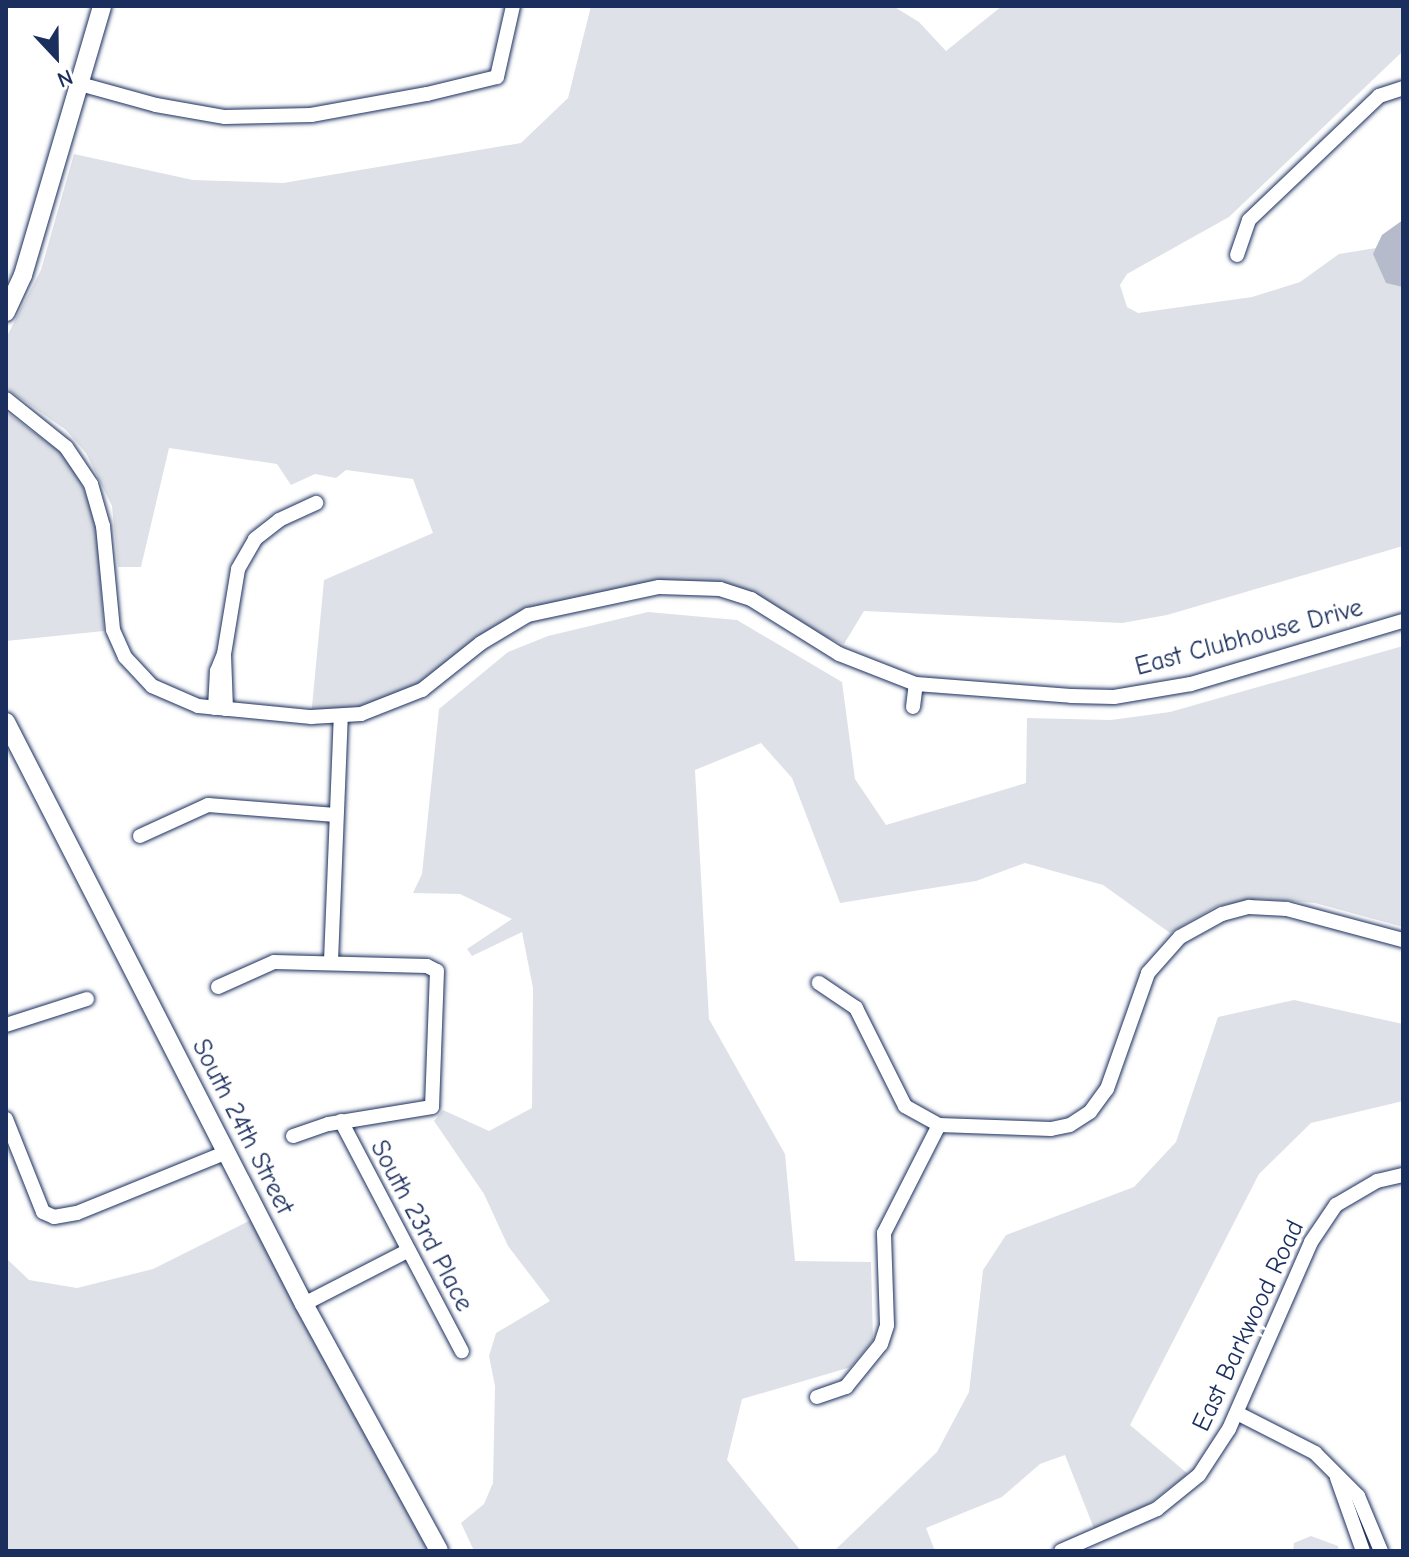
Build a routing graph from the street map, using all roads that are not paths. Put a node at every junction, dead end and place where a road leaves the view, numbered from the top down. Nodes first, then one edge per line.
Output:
1 (102, 6) edge
2 (513, 6) edge
3 (80, 84) junction
4 (1403, 88) edge
5 (1237, 255) dead end
6 (6, 312) edge
7 (6, 399) edge
8 (316, 503) dead end
9 (1403, 621) edge
10 (916, 684) junction
11 (913, 707) dead end
12 (220, 708) junction
13 (341, 717) junction
14 (6, 722) edge
15 (336, 815) junction
16 (140, 836) dead end
17 (1403, 940) edge
18 (331, 961) junction
19 (819, 983) dead end
20 (218, 987) dead end
21 (87, 999) dead end
22 (6, 1025) edge
23 (6, 1119) edge
24 (341, 1121) junction
25 (939, 1125) junction
26 (293, 1136) dead end
27 (227, 1152) junction
28 (1403, 1175) edge
29 (407, 1251) junction
30 (304, 1304) junction
31 (462, 1351) dead end
32 (817, 1397) dead end
33 (1237, 1413) junction
34 (1337, 1477) junction
35 (439, 1551) edge
36 (1061, 1551) edge
37 (1363, 1551) edge
38 (1381, 1551) edge

1 - 3 street
2 - 3 street
3 - 6 street
4 - 5 street
7 - 12 street, East Clubhouse Drive
8 - 12 street
9 - 10 street, East Clubhouse Drive
10 - 11 street
10 - 13 street, East Clubhouse Drive
12 - 13 street, East Clubhouse Drive
13 - 15 street
14 - 27 street, South 24th Street
15 - 16 street
15 - 18 street
17 - 25 street
18 - 20 street
18 - 24 street
19 - 25 street
21 - 22 street
23 - 27 street
24 - 26 street
24 - 29 street, South 23rd Place
25 - 32 street
27 - 30 street, South 24th Street
28 - 33 street, East Barkwood Road
29 - 30 street
29 - 31 street, South 23rd Place
30 - 35 street, South 24th Street
33 - 34 street
33 - 36 street, East Barkwood Road
34 - 37 street
34 - 38 street

